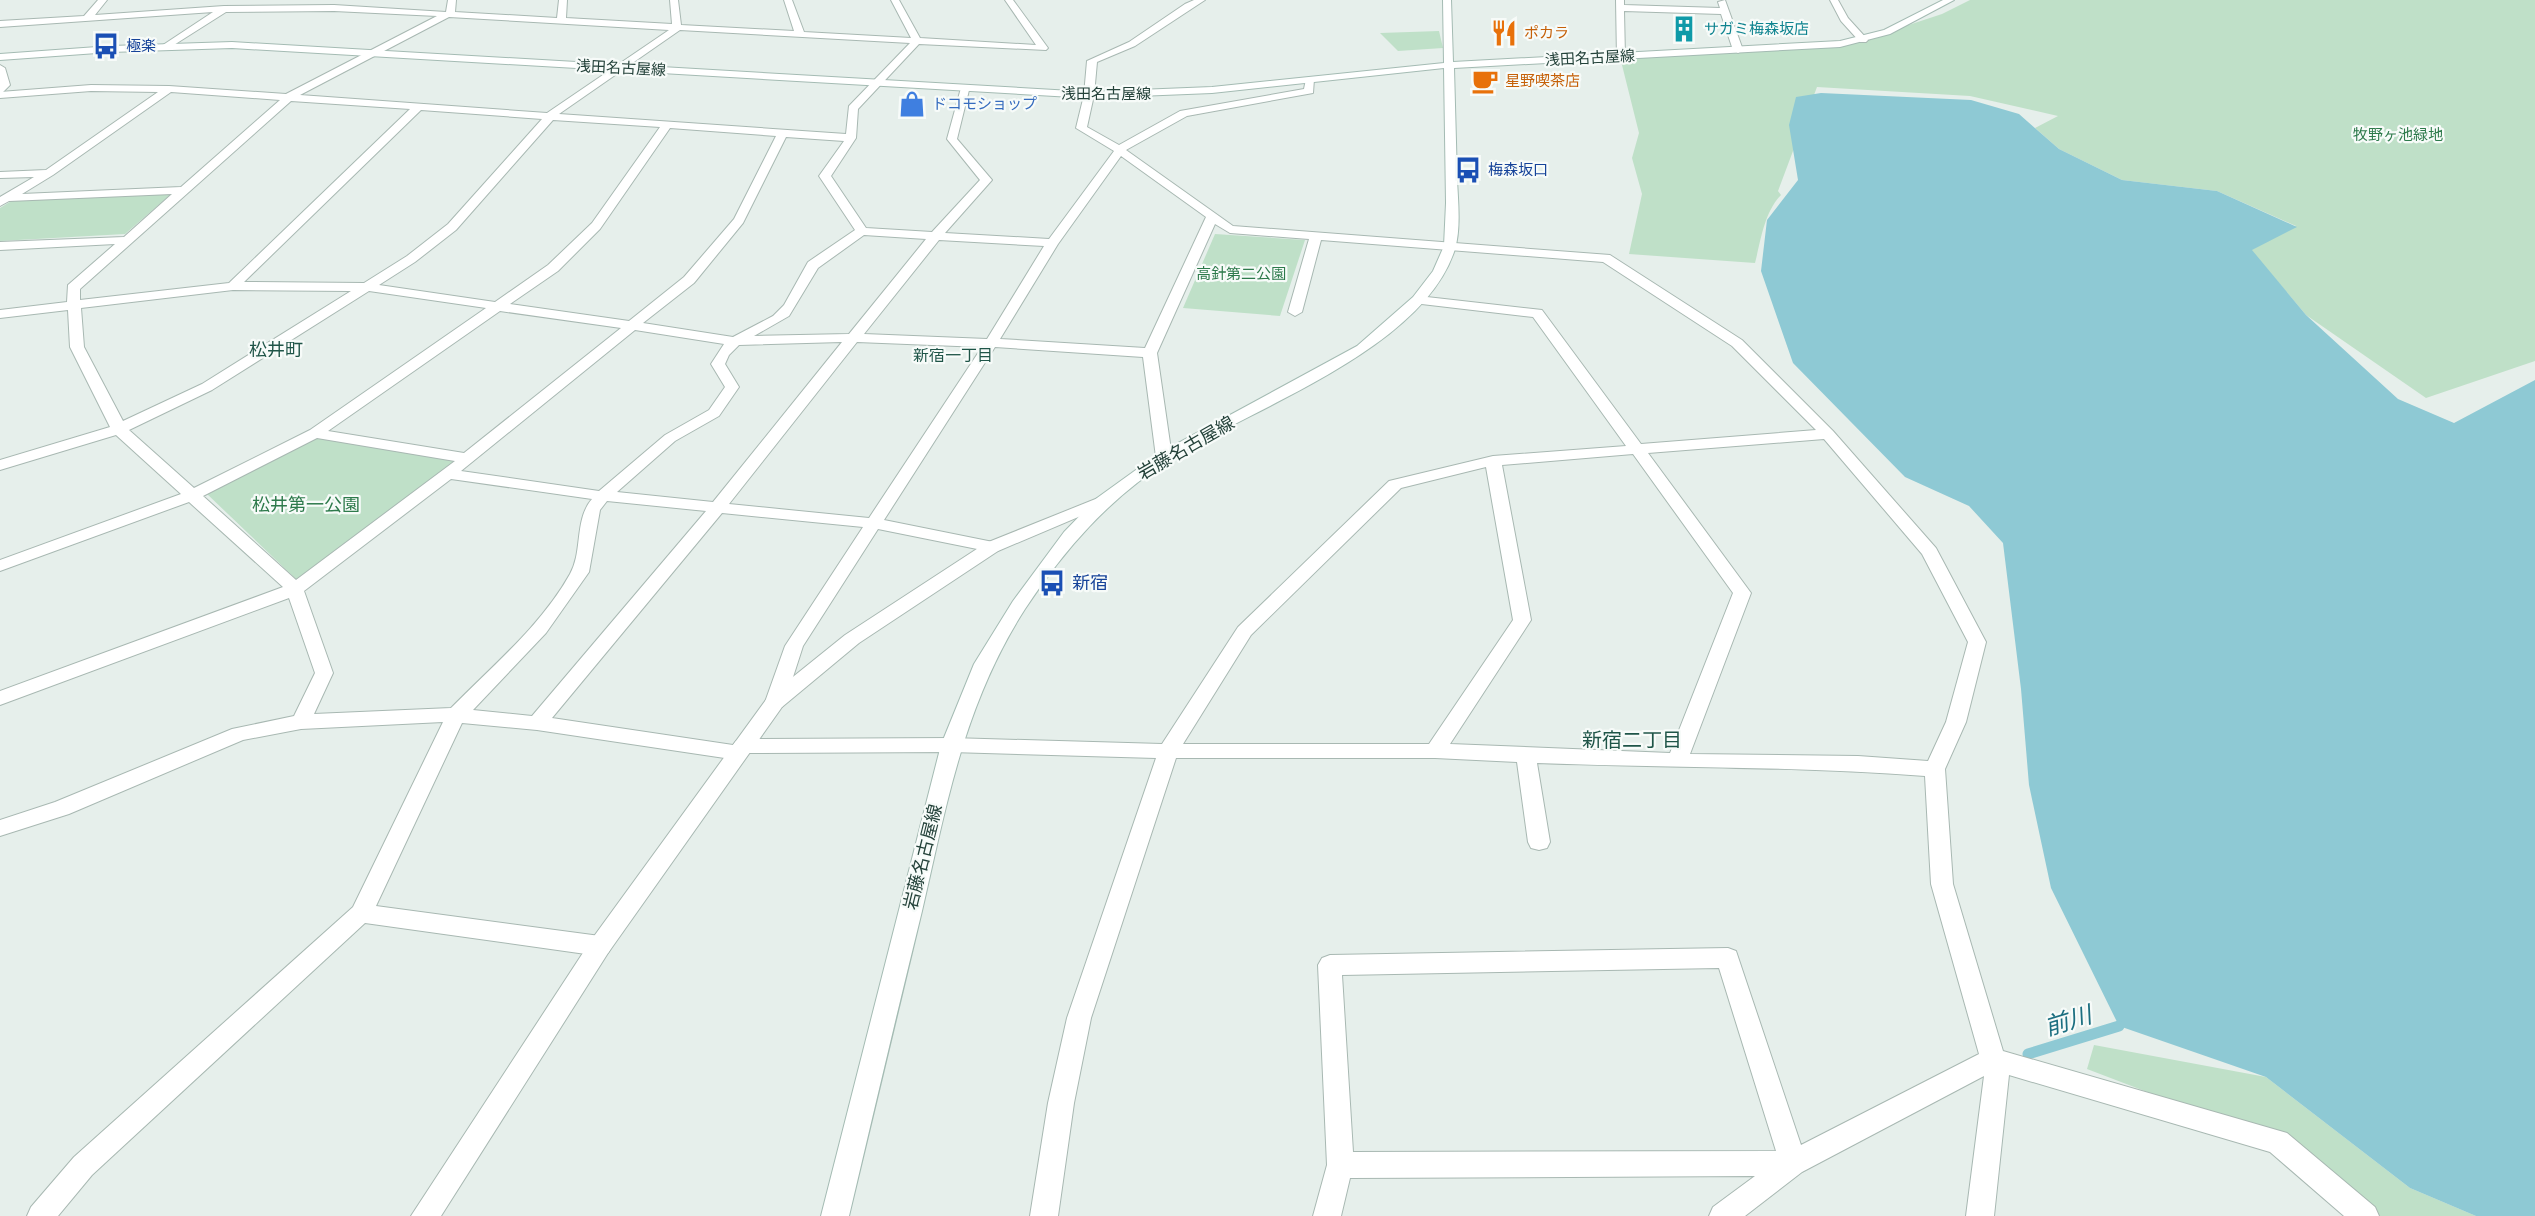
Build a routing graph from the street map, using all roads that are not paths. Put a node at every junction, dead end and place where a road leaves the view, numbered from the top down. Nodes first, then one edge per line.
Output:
1 (103, 0) edge
2 (563, 0) edge
3 (674, 0) edge
4 (788, 0) edge
5 (895, 0) edge
6 (1010, 0) edge
7 (1201, 0) edge
8 (1447, 0) edge
9 (1722, 0) edge
10 (1834, 0) edge
11 (1950, 0) edge
12 (227, 4) edge
13 (337, 4) edge
14 (1620, 4) edge
15 (451, 7) edge
16 (1726, 11) junction
17 (87, 18) junction
18 (561, 20) junction
19 (0, 24) edge
20 (677, 28) junction
21 (800, 34) junction
22 (1863, 40) junction
23 (917, 41) junction
24 (166, 47) junction
25 (1738, 50) junction
26 (372, 52) junction
27 (0, 57) edge
28 (1620, 57) junction
29 (1449, 65) junction
30 (0, 68) edge
31 (620, 68) junction
32 (1310, 81) junction
33 (880, 83) junction
34 (966, 88) junction
35 (168, 89) junction
36 (0, 94) edge
37 (1089, 95) junction
38 (289, 97) junction
39 (419, 106) junction
40 (551, 115) junction
41 (669, 124) junction
42 (783, 132) junction
43 (851, 138) junction
44 (1121, 151) junction
45 (49, 173) junction
46 (0, 174) edge
47 (186, 190) junction
48 (3, 200) edge
49 (1212, 216) junction
50 (862, 231) junction
51 (934, 236) junction
52 (1316, 236) junction
53 (129, 240) junction
54 (1052, 243) junction
55 (0, 246) edge
56 (1450, 246) junction
57 (233, 286) junction
58 (367, 287) junction
59 (1418, 300) junction
60 (74, 305) junction
61 (502, 305) junction
62 (1295, 312) dead end
63 (0, 314) edge
64 (632, 325) junction
65 (855, 338) junction
66 (735, 341) junction
67 (991, 343) junction
68 (1150, 353) junction
69 (119, 429) junction
70 (315, 433) junction
71 (1828, 434) junction
72 (1638, 447) junction
73 (1164, 457) junction
74 (466, 458) junction
75 (1493, 461) junction
76 (0, 465) edge
77 (448, 474) junction
78 (193, 495) junction
79 (603, 496) junction
80 (1103, 501) junction
81 (718, 507) junction
82 (872, 523) junction
83 (992, 547) junction
84 (0, 566) edge
85 (295, 589) junction
86 (0, 698) edge
87 (775, 702) junction
88 (456, 715) junction
89 (301, 722) junction
90 (537, 723) junction
91 (951, 745) junction
92 (740, 750) junction
93 (1168, 751) junction
94 (1435, 751) junction
95 (1526, 755) junction
96 (1677, 761) junction
97 (1935, 769) junction
98 (0, 828) edge
99 (1539, 842) dead end
100 (360, 913) junction
101 (600, 946) junction
102 (1993, 1059) junction
103 (1793, 1163) junction
104 (1340, 1165) junction
105 (41, 1216) edge
106 (425, 1216) edge
107 (835, 1216) edge
108 (1044, 1216) edge
109 (1327, 1216) edge
110 (1723, 1216) edge
111 (1980, 1216) edge
112 (2365, 1216) edge

1 - 17 street
2 - 18 street
3 - 20 street
4 - 21 street
5 - 23 street
6 - 23 street
7 - 37 street
8 - 29 street, 岩藤名古屋線
9 - 16 street
10 - 22 street
11 - 22 street, 浅田名古屋線
12 - 13 street
12 - 17 street
12 - 24 street
13 - 15 street
14 - 16 street
14 - 28 street
15 - 18 street
15 - 26 street
16 - 25 street
17 - 19 street
18 - 20 street
20 - 21 street
20 - 31 street
21 - 23 street
22 - 25 street, 浅田名古屋線
23 - 33 street
24 - 26 street, 浅田名古屋線
24 - 27 street, 浅田名古屋線
25 - 28 street, 浅田名古屋線
26 - 31 street, 浅田名古屋線
26 - 38 street
28 - 29 street, 浅田名古屋線
29 - 32 street, 浅田名古屋線
29 - 56 street, 岩藤名古屋線
30 - 36 street
31 - 33 street, 浅田名古屋線
31 - 40 street
32 - 37 street, 浅田名古屋線
32 - 44 street
33 - 34 street, 浅田名古屋線
33 - 43 street
34 - 37 street, 浅田名古屋線
34 - 51 street
35 - 36 street
35 - 38 street
35 - 45 street
37 - 44 street
38 - 39 street
38 - 47 street
39 - 40 street
39 - 57 street
40 - 41 street
40 - 58 street
41 - 42 street
41 - 61 street
42 - 43 street
42 - 64 street
43 - 50 street
44 - 49 street
44 - 54 street
45 - 46 street
45 - 48 street
47 - 48 street
47 - 53 street
49 - 52 street
49 - 68 street
50 - 51 street
50 - 66 street
51 - 54 street
51 - 65 street
52 - 56 street
52 - 62 street
53 - 55 street
53 - 60 street
54 - 67 street
56 - 59 street, 岩藤名古屋線
56 - 71 street
57 - 58 street
57 - 60 street
58 - 61 street
58 - 69 street
59 - 72 street
59 - 73 street, 岩藤名古屋線
60 - 63 street
60 - 69 street
61 - 64 street
61 - 70 street
64 - 66 street
64 - 74 street
65 - 66 street
65 - 67 street
65 - 81 street
66 - 79 street
67 - 68 street
67 - 82 street
68 - 73 street
69 - 76 street
69 - 78 street
70 - 74 street
70 - 78 street
71 - 72 street
71 - 97 street
72 - 75 street
72 - 96 street
73 - 80 street, 岩藤名古屋線
74 - 77 street
75 - 93 street
75 - 94 street
77 - 79 street
77 - 85 street
78 - 84 street
78 - 85 street
79 - 81 street
79 - 88 street
80 - 83 street
80 - 91 street, 岩藤名古屋線
81 - 82 street
81 - 90 street
82 - 83 street
82 - 87 street
83 - 87 street
85 - 86 street
85 - 89 street
87 - 92 street
88 - 89 street
88 - 90 street
88 - 100 street
89 - 98 street
90 - 92 street
91 - 92 street
91 - 93 street
91 - 107 street, 岩藤名古屋線
92 - 101 street
93 - 94 street
93 - 108 street
94 - 95 street
95 - 96 street
95 - 99 street
96 - 97 street
97 - 102 street
100 - 101 street
100 - 105 street
101 - 106 street
102 - 103 street
102 - 111 street
102 - 112 street
103 - 104 street
103 - 104 street
103 - 110 street
104 - 109 street

